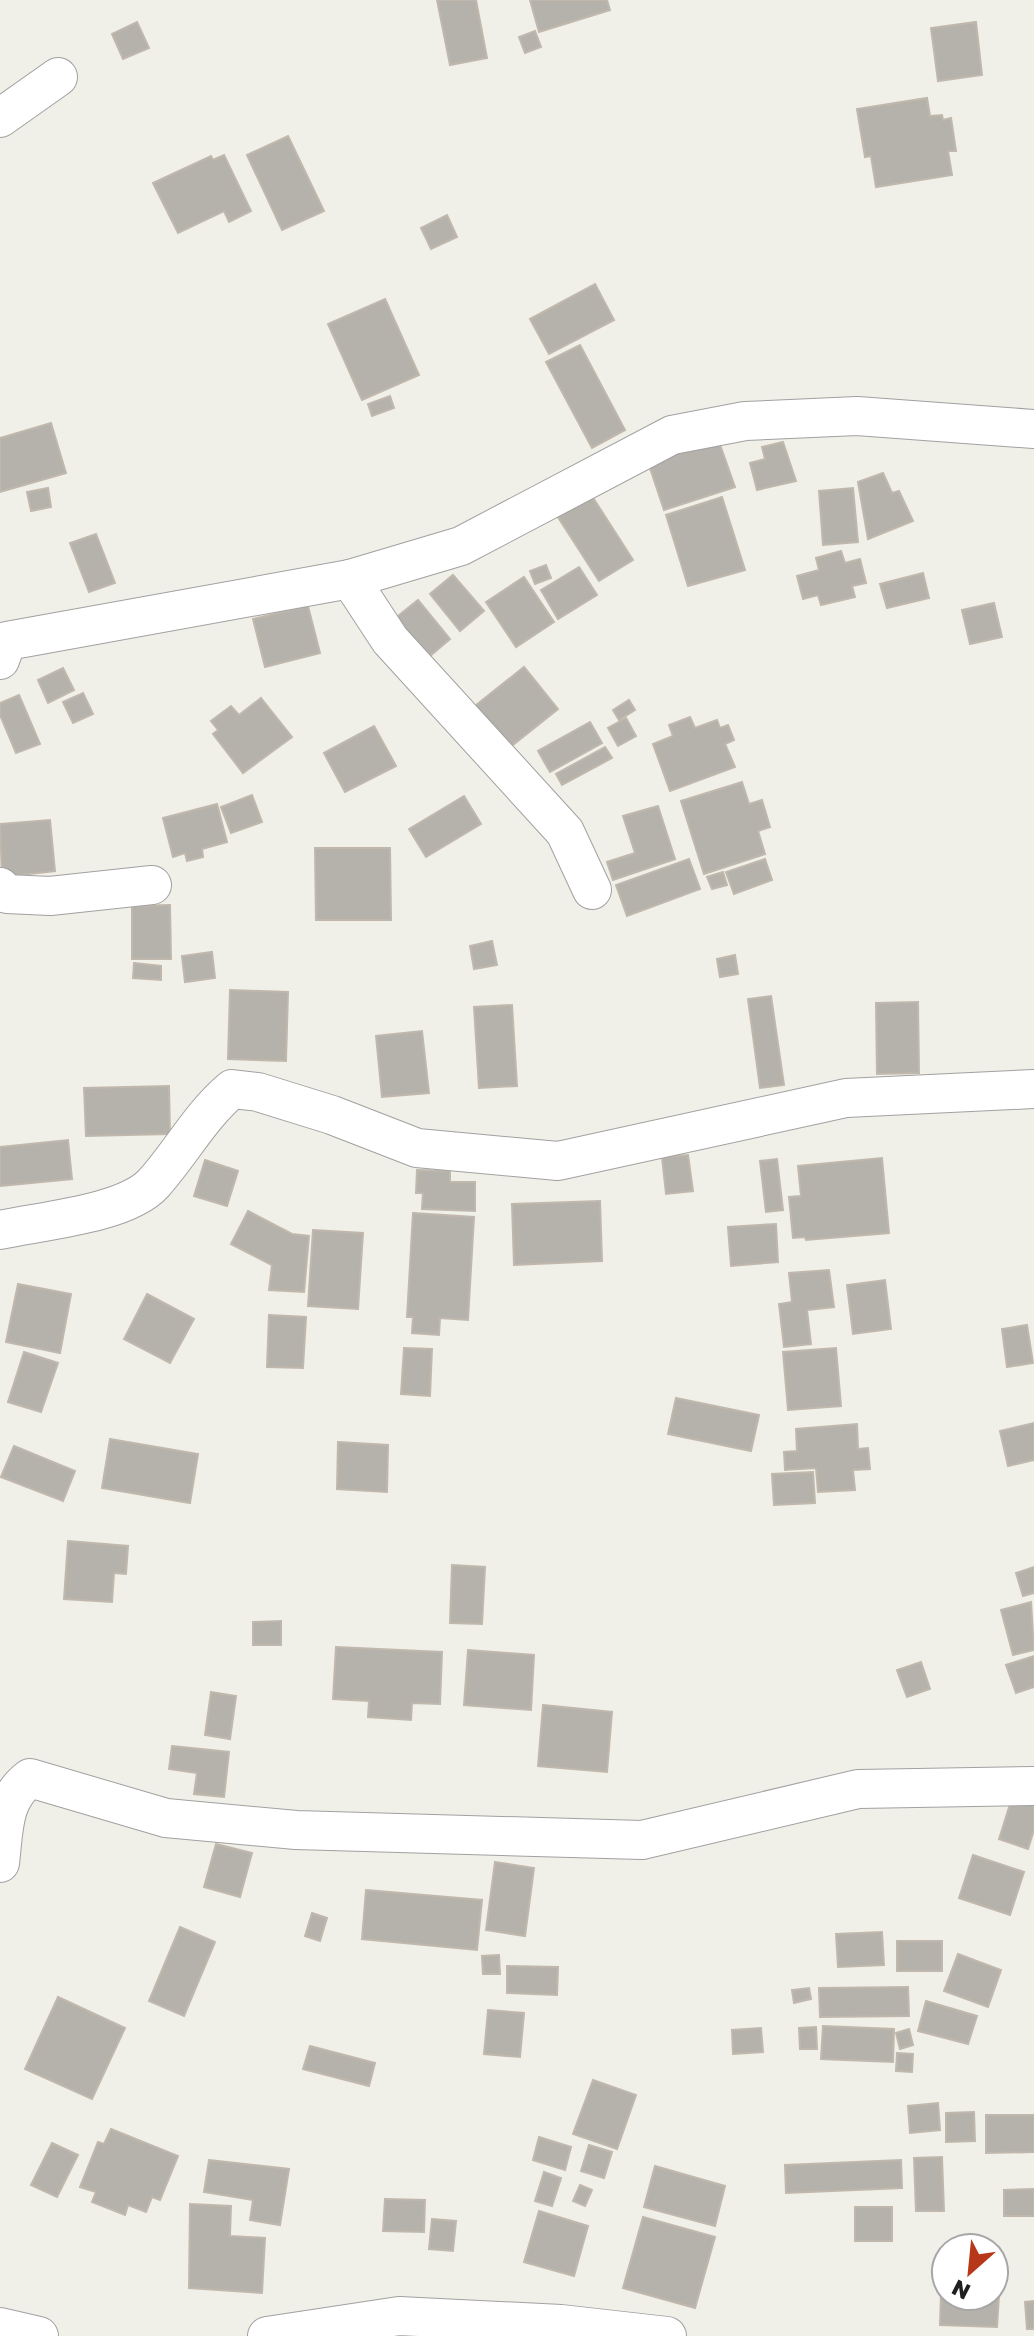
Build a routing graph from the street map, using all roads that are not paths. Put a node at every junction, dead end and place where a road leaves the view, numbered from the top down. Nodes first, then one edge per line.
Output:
1 (58, 77) dead end
2 (0, 118) edge
3 (1034, 429) edge
4 (350, 579) junction
5 (2, 641) edge
6 (152, 885) dead end
7 (0, 887) edge
8 (592, 890) dead end
9 (1034, 1089) edge
10 (0, 1230) edge
11 (1034, 1786) edge
12 (0, 1863) edge
13 (0, 2327) edge
14 (560, 2330) edge
15 (39, 2336) edge
16 (267, 2336) edge
17 (667, 2336) edge

1 - 2 street
3 - 4 street
4 - 5 street
4 - 8 street
6 - 7 street
9 - 10 street
11 - 12 street
13 - 15 street
14 - 16 street
14 - 17 street

